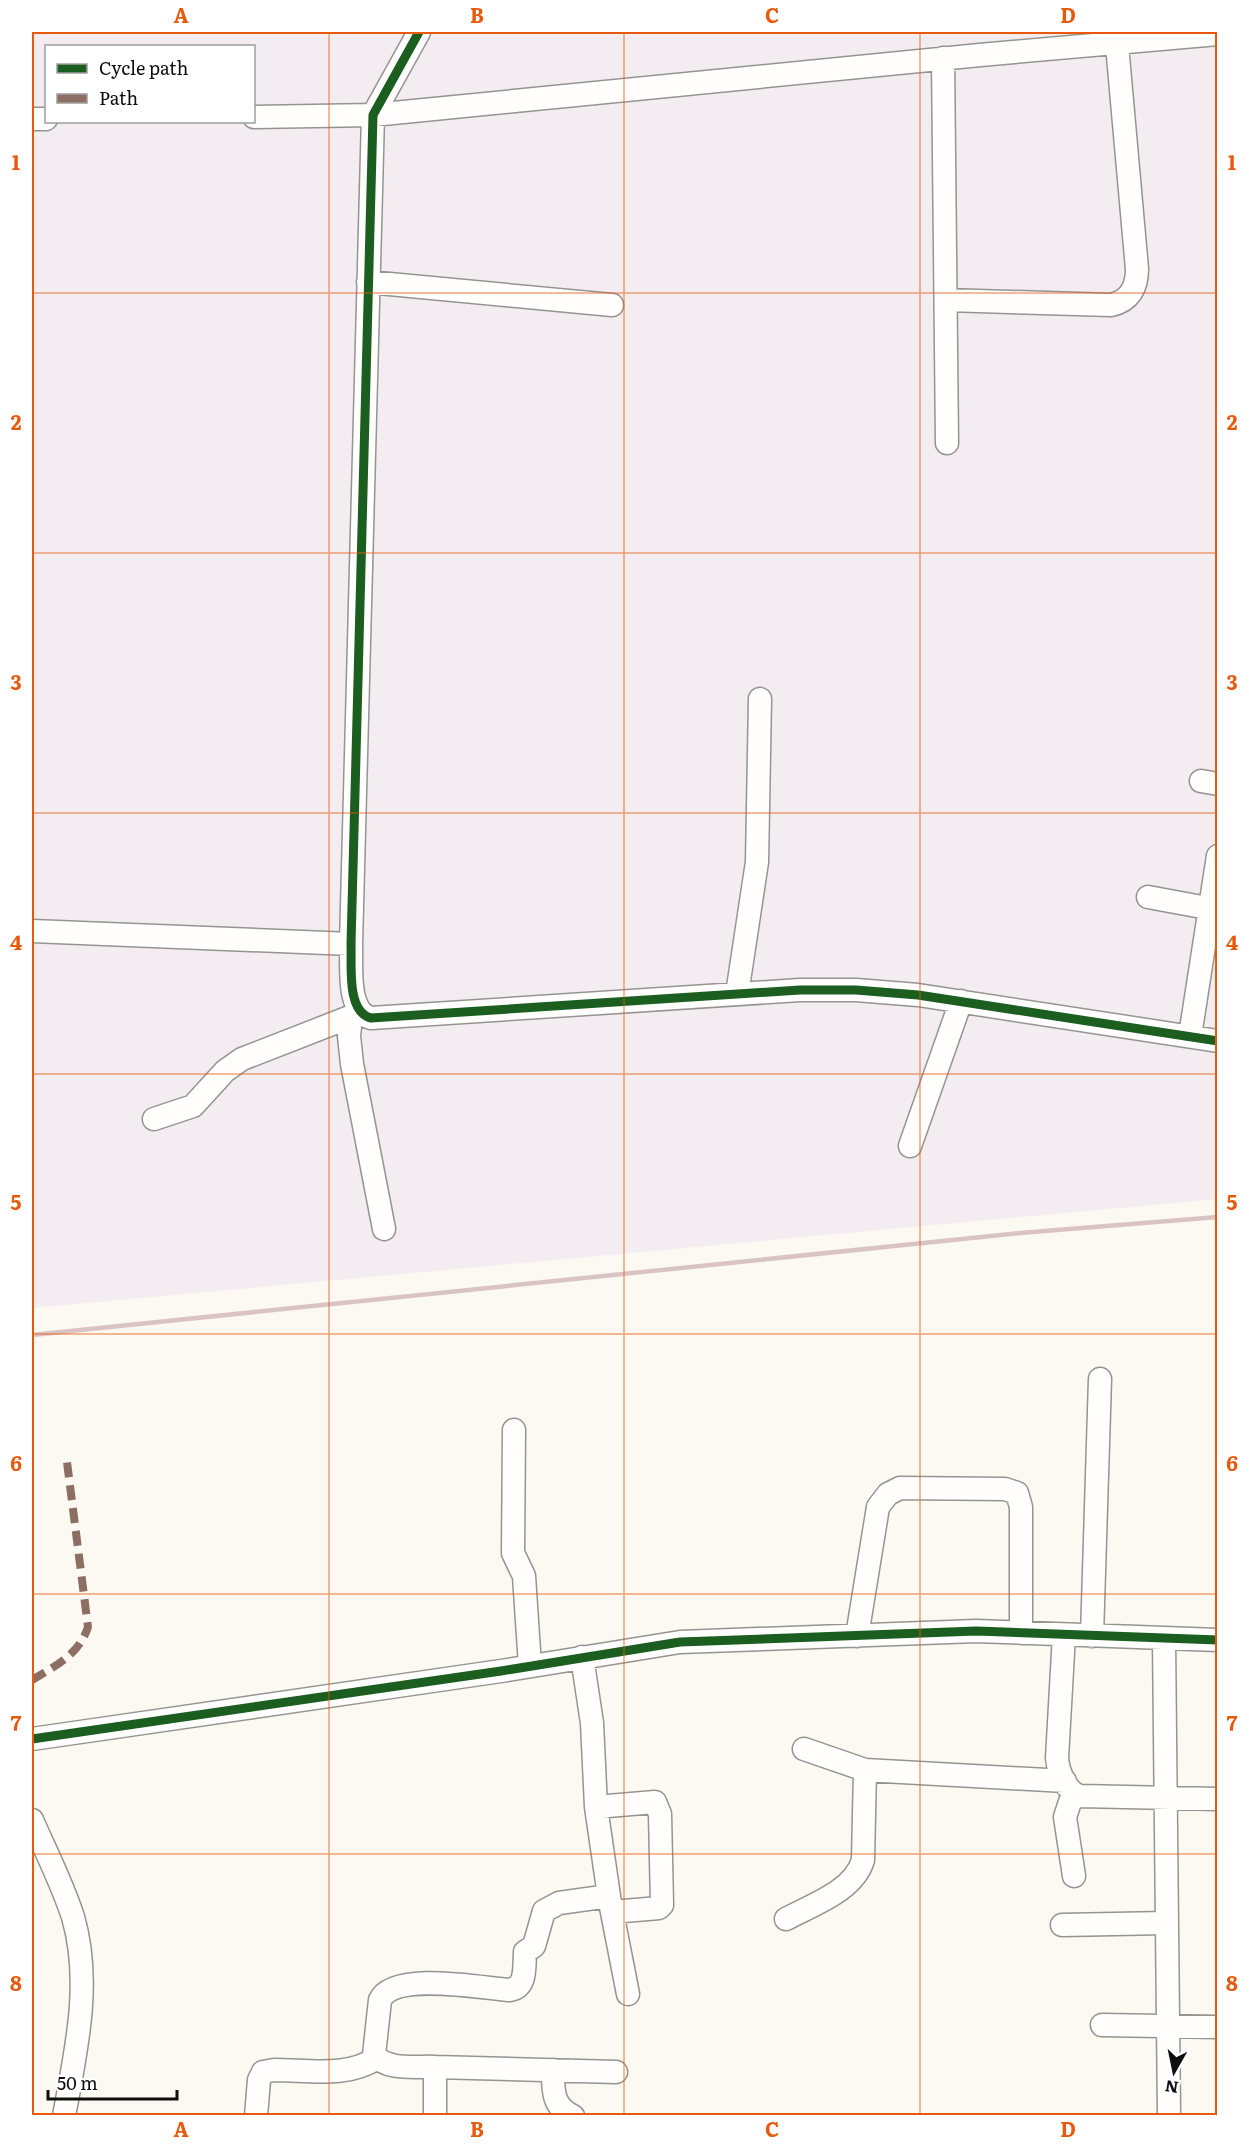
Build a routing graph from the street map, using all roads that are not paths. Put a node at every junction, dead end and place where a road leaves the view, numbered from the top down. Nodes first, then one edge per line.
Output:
1 (418, 32) edge
2 (1218, 34) edge
3 (1117, 45) junction
4 (943, 58) junction
5 (373, 116) junction
6 (255, 117) edge
7 (368, 282) junction
8 (946, 300) junction
9 (612, 305) dead end
10 (947, 443) dead end
11 (760, 699) dead end
12 (1218, 856) edge
13 (1148, 897) dead end
14 (1213, 909) edge
15 (32, 931) edge
16 (351, 944) junction
17 (1209, 969) edge
18 (737, 994) junction
19 (961, 1001) junction
20 (356, 1015) junction
21 (1190, 1036) junction
22 (1218, 1041) edge
23 (154, 1119) dead end
24 (910, 1146) dead end
25 (384, 1229) dead end
26 (1100, 1379) dead end
27 (514, 1430) dead end
28 (1022, 1633) junction
29 (1064, 1635) junction
30 (857, 1636) junction
31 (1092, 1636) junction
32 (1164, 1638) junction
33 (1218, 1640) edge
34 (582, 1657) junction
35 (530, 1666) junction
36 (32, 1739) edge
37 (804, 1749) dead end
38 (865, 1770) junction
39 (1069, 1787) junction
40 (1218, 1799) edge
41 (1166, 1800) junction
42 (596, 1807) junction
43 (32, 1820) edge
44 (1074, 1876) dead end
45 (610, 1904) junction
46 (786, 1919) dead end
47 (1167, 1923) junction
48 (1062, 1925) dead end
49 (628, 1994) dead end
50 (1102, 2025) dead end
51 (1167, 2026) junction
52 (1218, 2027) edge
53 (377, 2058) junction
54 (435, 2067) junction
55 (553, 2070) junction
56 (616, 2072) dead end
57 (64, 2115) edge
58 (256, 2115) edge
59 (435, 2115) edge
60 (573, 2115) edge
61 (1169, 2115) edge

1 - 5 street
2 - 3 street
3 - 4 street
3 - 8 street
4 - 5 street
4 - 8 street
5 - 6 street
5 - 7 street
7 - 9 street
7 - 16 street
8 - 10 street
11 - 18 street
12 - 14 street
13 - 14 street
14 - 17 street
15 - 16 street
16 - 20 street
17 - 21 street
18 - 19 street
18 - 20 street
19 - 21 street
19 - 24 street
20 - 23 street
20 - 25 street
21 - 22 street
26 - 31 street
27 - 35 street
28 - 29 street
28 - 30 street
28 - 30 street
29 - 31 street
29 - 39 street
30 - 34 street
31 - 32 street
32 - 33 street
32 - 41 street
34 - 35 street
34 - 42 street
35 - 36 street
37 - 38 street
38 - 39 street
38 - 46 street
39 - 41 street
39 - 44 street
40 - 41 street
41 - 47 street
42 - 45 street
42 - 45 street
43 - 57 street
45 - 49 street
45 - 53 street
47 - 48 street
47 - 51 street
50 - 51 street
51 - 52 street
51 - 61 street
53 - 54 street
53 - 58 street
54 - 55 street
54 - 59 street
55 - 56 street
55 - 60 street

